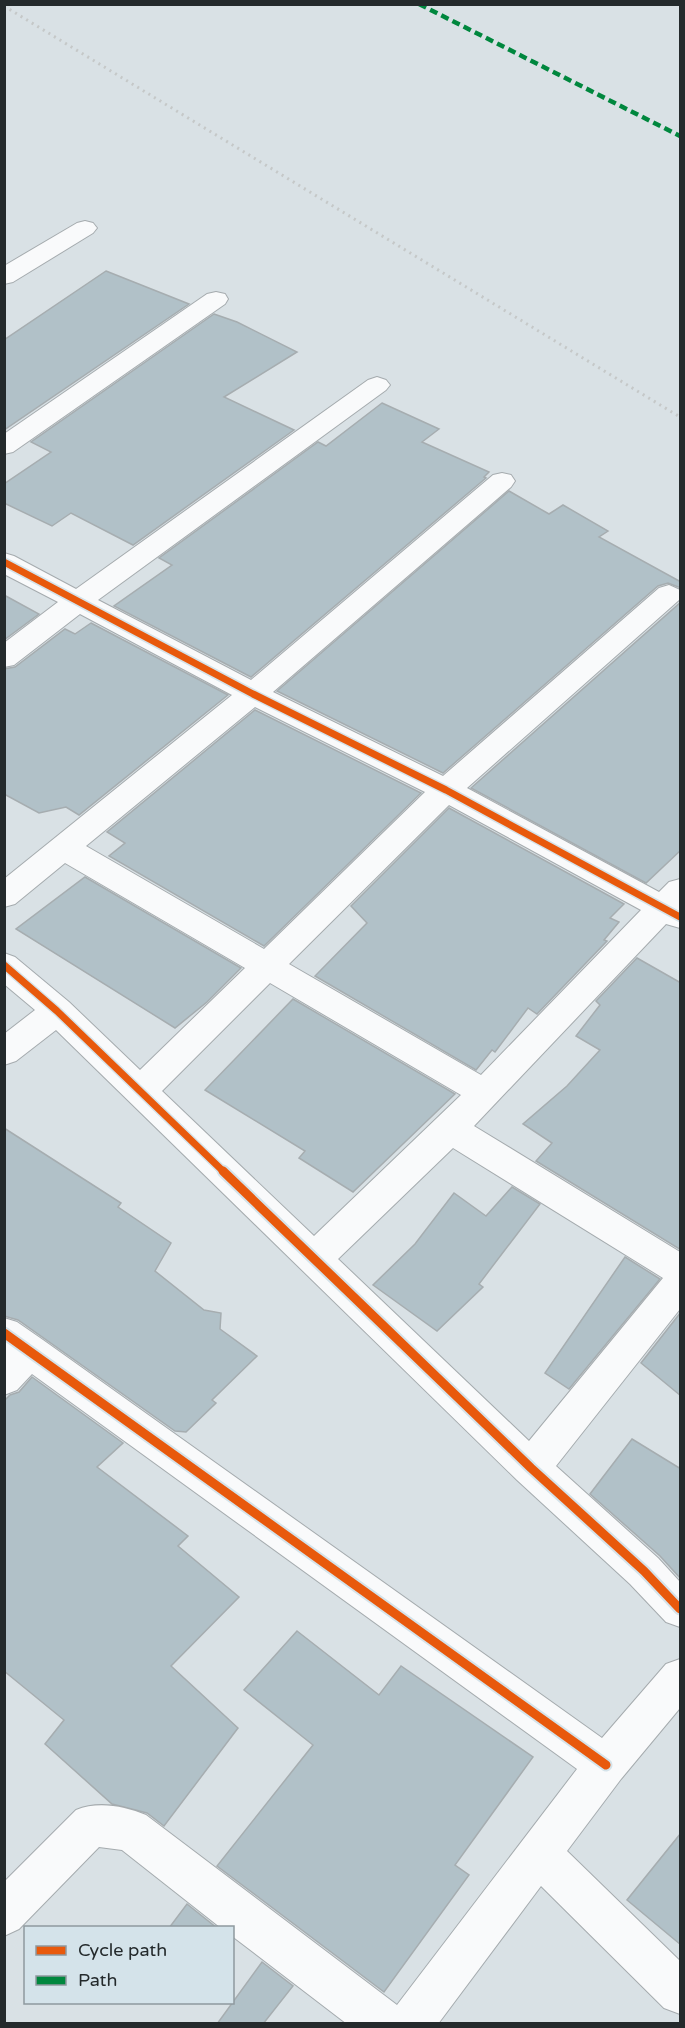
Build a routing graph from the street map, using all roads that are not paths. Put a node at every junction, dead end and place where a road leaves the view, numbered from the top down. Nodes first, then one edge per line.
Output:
1 (85, 228) dead end
2 (4, 277) edge
3 (216, 299) dead end
4 (377, 385) dead end
5 (4, 446) edge
6 (502, 481) dead end
7 (4, 562) edge
8 (669, 594) dead end
9 (78, 601) junction
10 (4, 658) edge
11 (253, 694) junction
12 (446, 790) junction
13 (64, 848) junction
14 (4, 896) edge
15 (675, 905) edge
16 (4, 965) edge
17 (266, 967) junction
18 (57, 1011) junction
19 (4, 1052) edge
20 (140, 1091) junction
21 (485, 1093) junction
22 (450, 1129) junction
23 (314, 1259) junction
24 (681, 1270) edge
25 (681, 1283) edge
26 (17, 1342) edge
27 (4, 1379) edge
28 (531, 1468) junction
29 (681, 1610) edge
30 (681, 1678) edge
31 (606, 1765) junction
32 (540, 1854) junction
33 (4, 1914) edge
34 (681, 1992) edge
35 (385, 2024) edge
36 (410, 2024) edge

1 - 2 street
3 - 5 street
4 - 9 street
6 - 11 street
7 - 9 street
8 - 12 street
9 - 10 street
9 - 11 street
11 - 12 street
11 - 13 street
12 - 15 street
12 - 17 street
13 - 14 street
13 - 17 street
15 - 21 street
16 - 18 street
17 - 20 street
17 - 21 street
18 - 19 street
18 - 20 street
20 - 23 street
21 - 22 street
22 - 23 street
22 - 24 street
23 - 28 street
25 - 28 street
26 - 27 street
26 - 31 street
28 - 29 street
30 - 31 street
31 - 32 street
32 - 34 street
32 - 36 street
33 - 35 street

